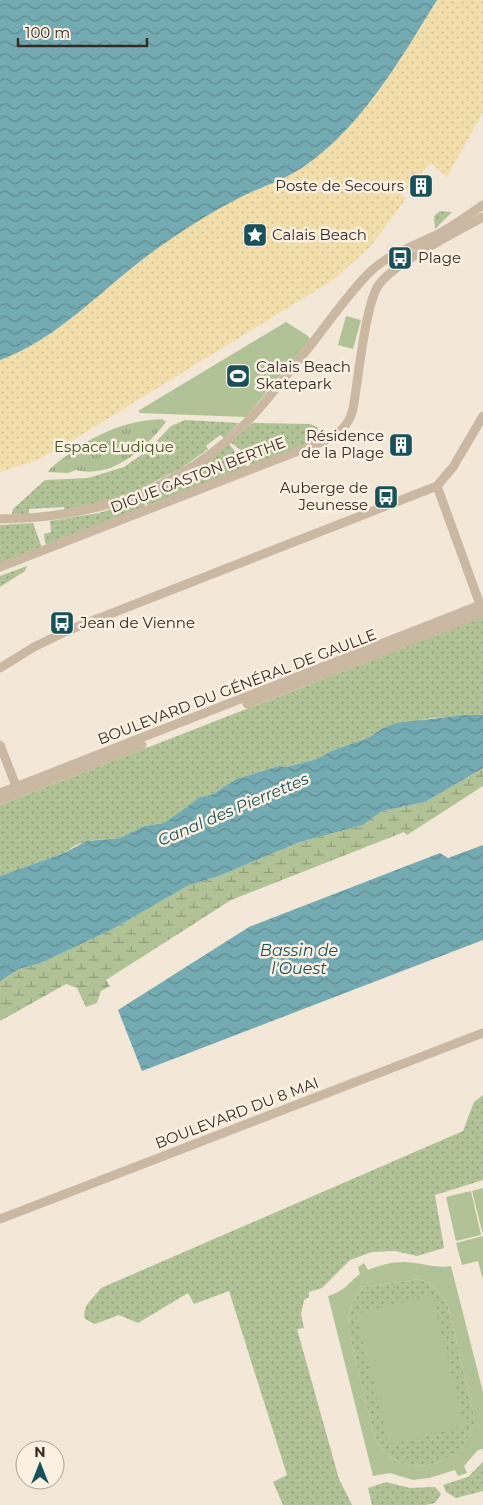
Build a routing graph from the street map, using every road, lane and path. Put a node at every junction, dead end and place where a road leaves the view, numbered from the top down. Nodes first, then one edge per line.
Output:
1 (483, 205) edge
2 (483, 217) edge
3 (483, 416) edge
4 (479, 431) edge
5 (436, 486) junction
6 (0, 519) edge
7 (0, 567) edge
8 (482, 608) edge
9 (0, 668) edge
10 (0, 745) edge
11 (17, 790) junction
12 (0, 793) edge
13 (0, 800) edge
14 (483, 1033) edge
15 (0, 1219) edge

1 - 6 street, DIGUE GASTON BERTHE
2 - 7 street, DIGUE GASTON BERTHE
3 - 4 street
4 - 5 street
5 - 8 street
5 - 9 street
8 - 11 street, BOULEVARD DU GÉNÉRAL DE GAULLE
10 - 11 street
11 - 12 street, BOULEVARD DU GÉNÉRAL DE GAULLE
11 - 13 street, BOULEVARD DU GÉNÉRAL DE GAULLE
14 - 15 street, BOULEVARD DU 8 MAI

